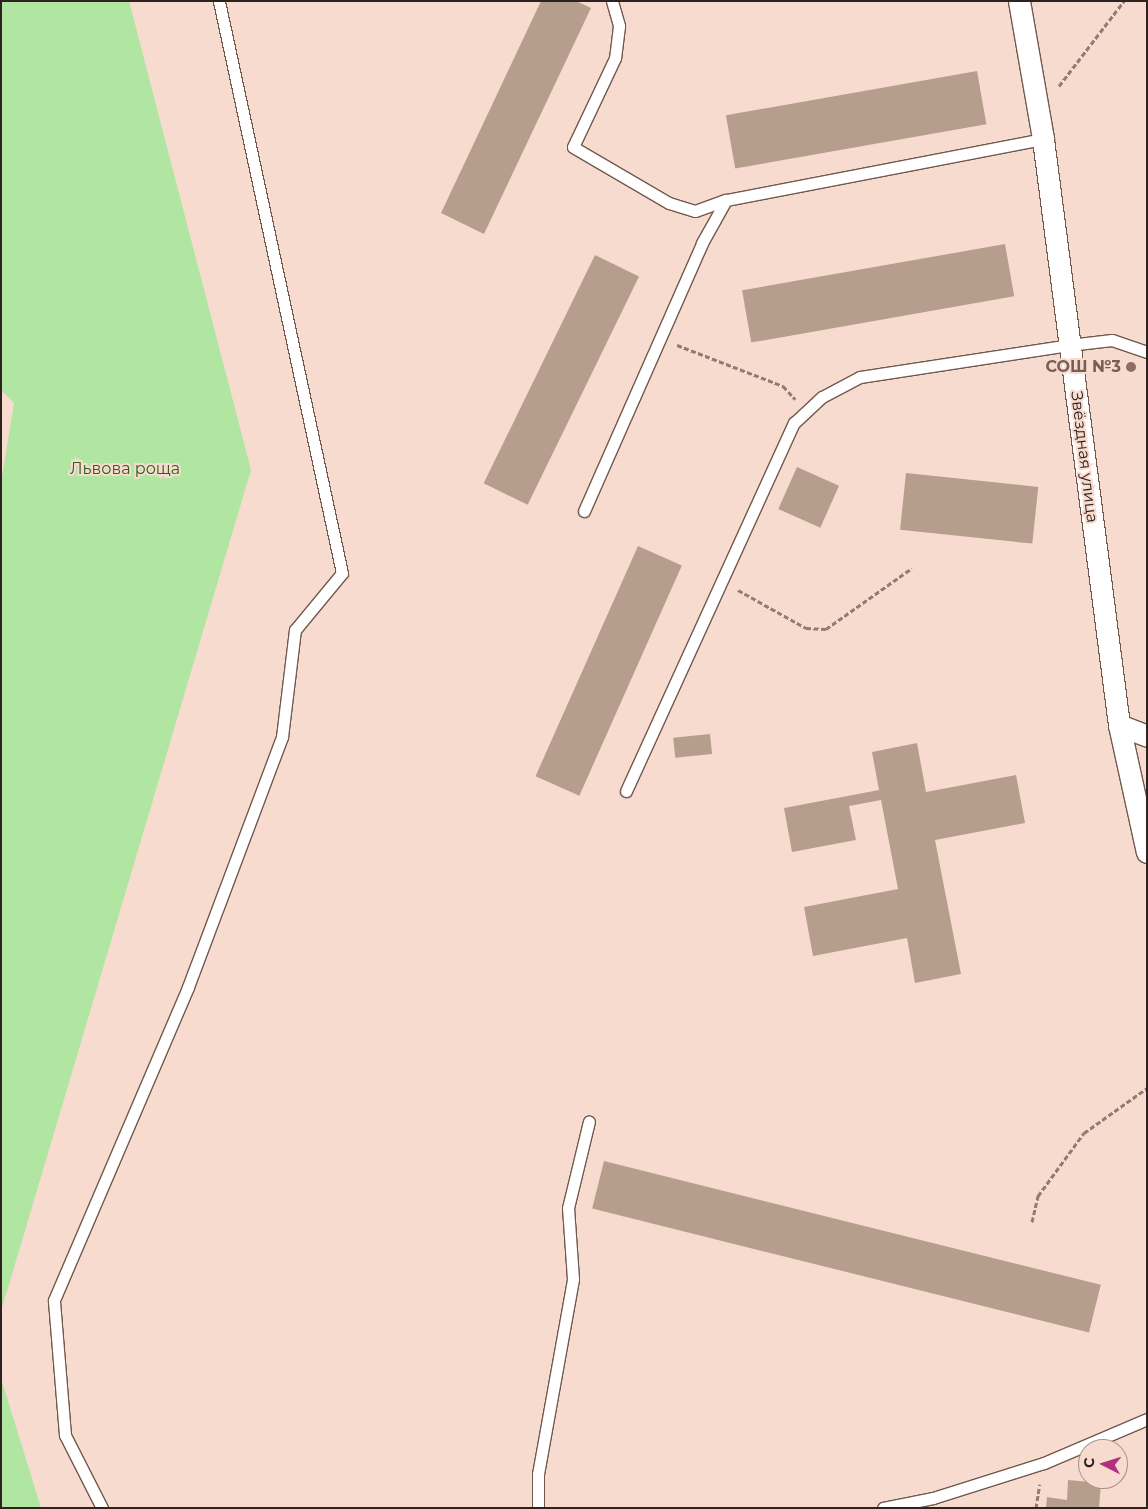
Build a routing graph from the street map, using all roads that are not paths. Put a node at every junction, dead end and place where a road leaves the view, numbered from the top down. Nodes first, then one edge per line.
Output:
1 (219, 1) edge
2 (612, 1) edge
3 (1019, 1) edge
4 (1043, 139) junction
5 (726, 200) junction
6 (1070, 345) junction
7 (1147, 352) edge
8 (584, 511) dead end
9 (1119, 725) junction
10 (1147, 736) edge
11 (626, 791) dead end
12 (1147, 852) edge
13 (589, 1120) dead end
14 (1147, 1419) edge
15 (102, 1508) edge
16 (538, 1508) edge
17 (884, 1508) edge

1 - 15 lane
2 - 5 lane
3 - 4 street, Звёздная улица
4 - 5 lane
4 - 6 street, Звёздная улица
5 - 8 lane
6 - 7 lane
6 - 9 street, Звёздная улица
6 - 11 lane
9 - 10 street
9 - 12 street, Звёздная улица
13 - 16 lane
14 - 17 lane

